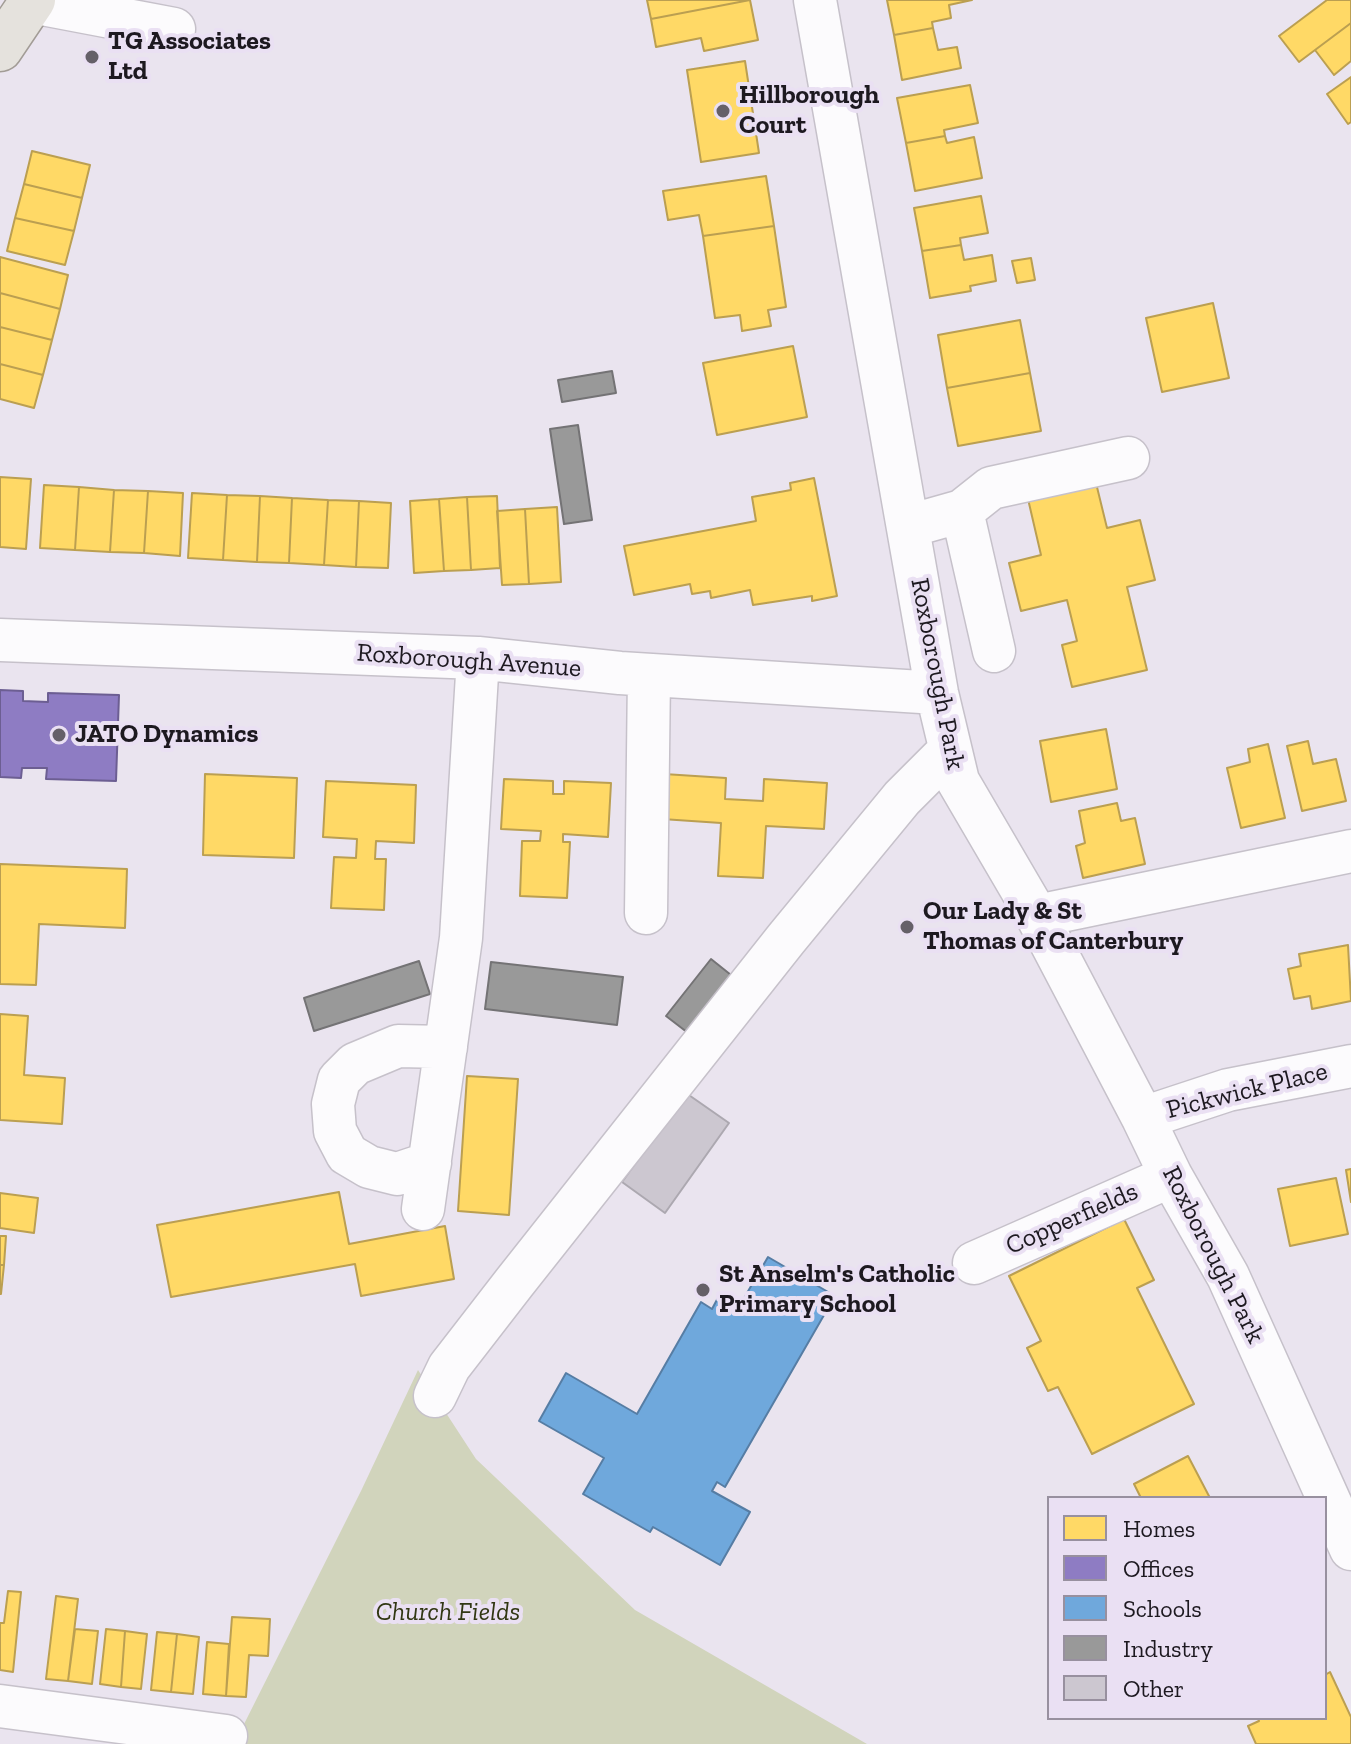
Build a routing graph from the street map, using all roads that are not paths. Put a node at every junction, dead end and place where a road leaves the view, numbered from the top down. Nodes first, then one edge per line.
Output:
1 (815, 0) edge
2 (33, 1) edge
3 (174, 29) dead end
4 (0, 49) edge
5 (1128, 458) dead end
6 (962, 511) junction
7 (909, 526) junction
8 (0, 640) edge
9 (994, 651) dead end
10 (478, 658) junction
11 (635, 674) junction
12 (937, 693) junction
13 (950, 750) junction
14 (1351, 851) edge
15 (635, 910) dead end
16 (1037, 916) junction
17 (446, 1047) junction
18 (1351, 1066) edge
19 (1143, 1118) junction
20 (430, 1163) junction
21 (1171, 1176) junction
22 (423, 1209) dead end
23 (974, 1263) dead end
24 (435, 1396) dead end
25 (1351, 1549) edge
26 (0, 1706) edge
27 (226, 1736) dead end

1 - 7 street, Roxborough Park
2 - 3 street
2 - 4 main road
5 - 6 street
6 - 7 street
6 - 9 street
7 - 12 street, Roxborough Park
8 - 10 street, Roxborough Avenue
10 - 11 street, Roxborough Avenue
10 - 17 street
11 - 12 street, Roxborough Avenue
11 - 15 street
12 - 13 street, Roxborough Park
13 - 16 street, Roxborough Park
13 - 24 street
14 - 16 street
16 - 19 street, Roxborough Park
17 - 20 street
17 - 20 street
18 - 19 street, Pickwick Place
19 - 21 street, Roxborough Park
20 - 22 street
21 - 23 street, Copperfields
21 - 25 street, Roxborough Park
26 - 27 street

